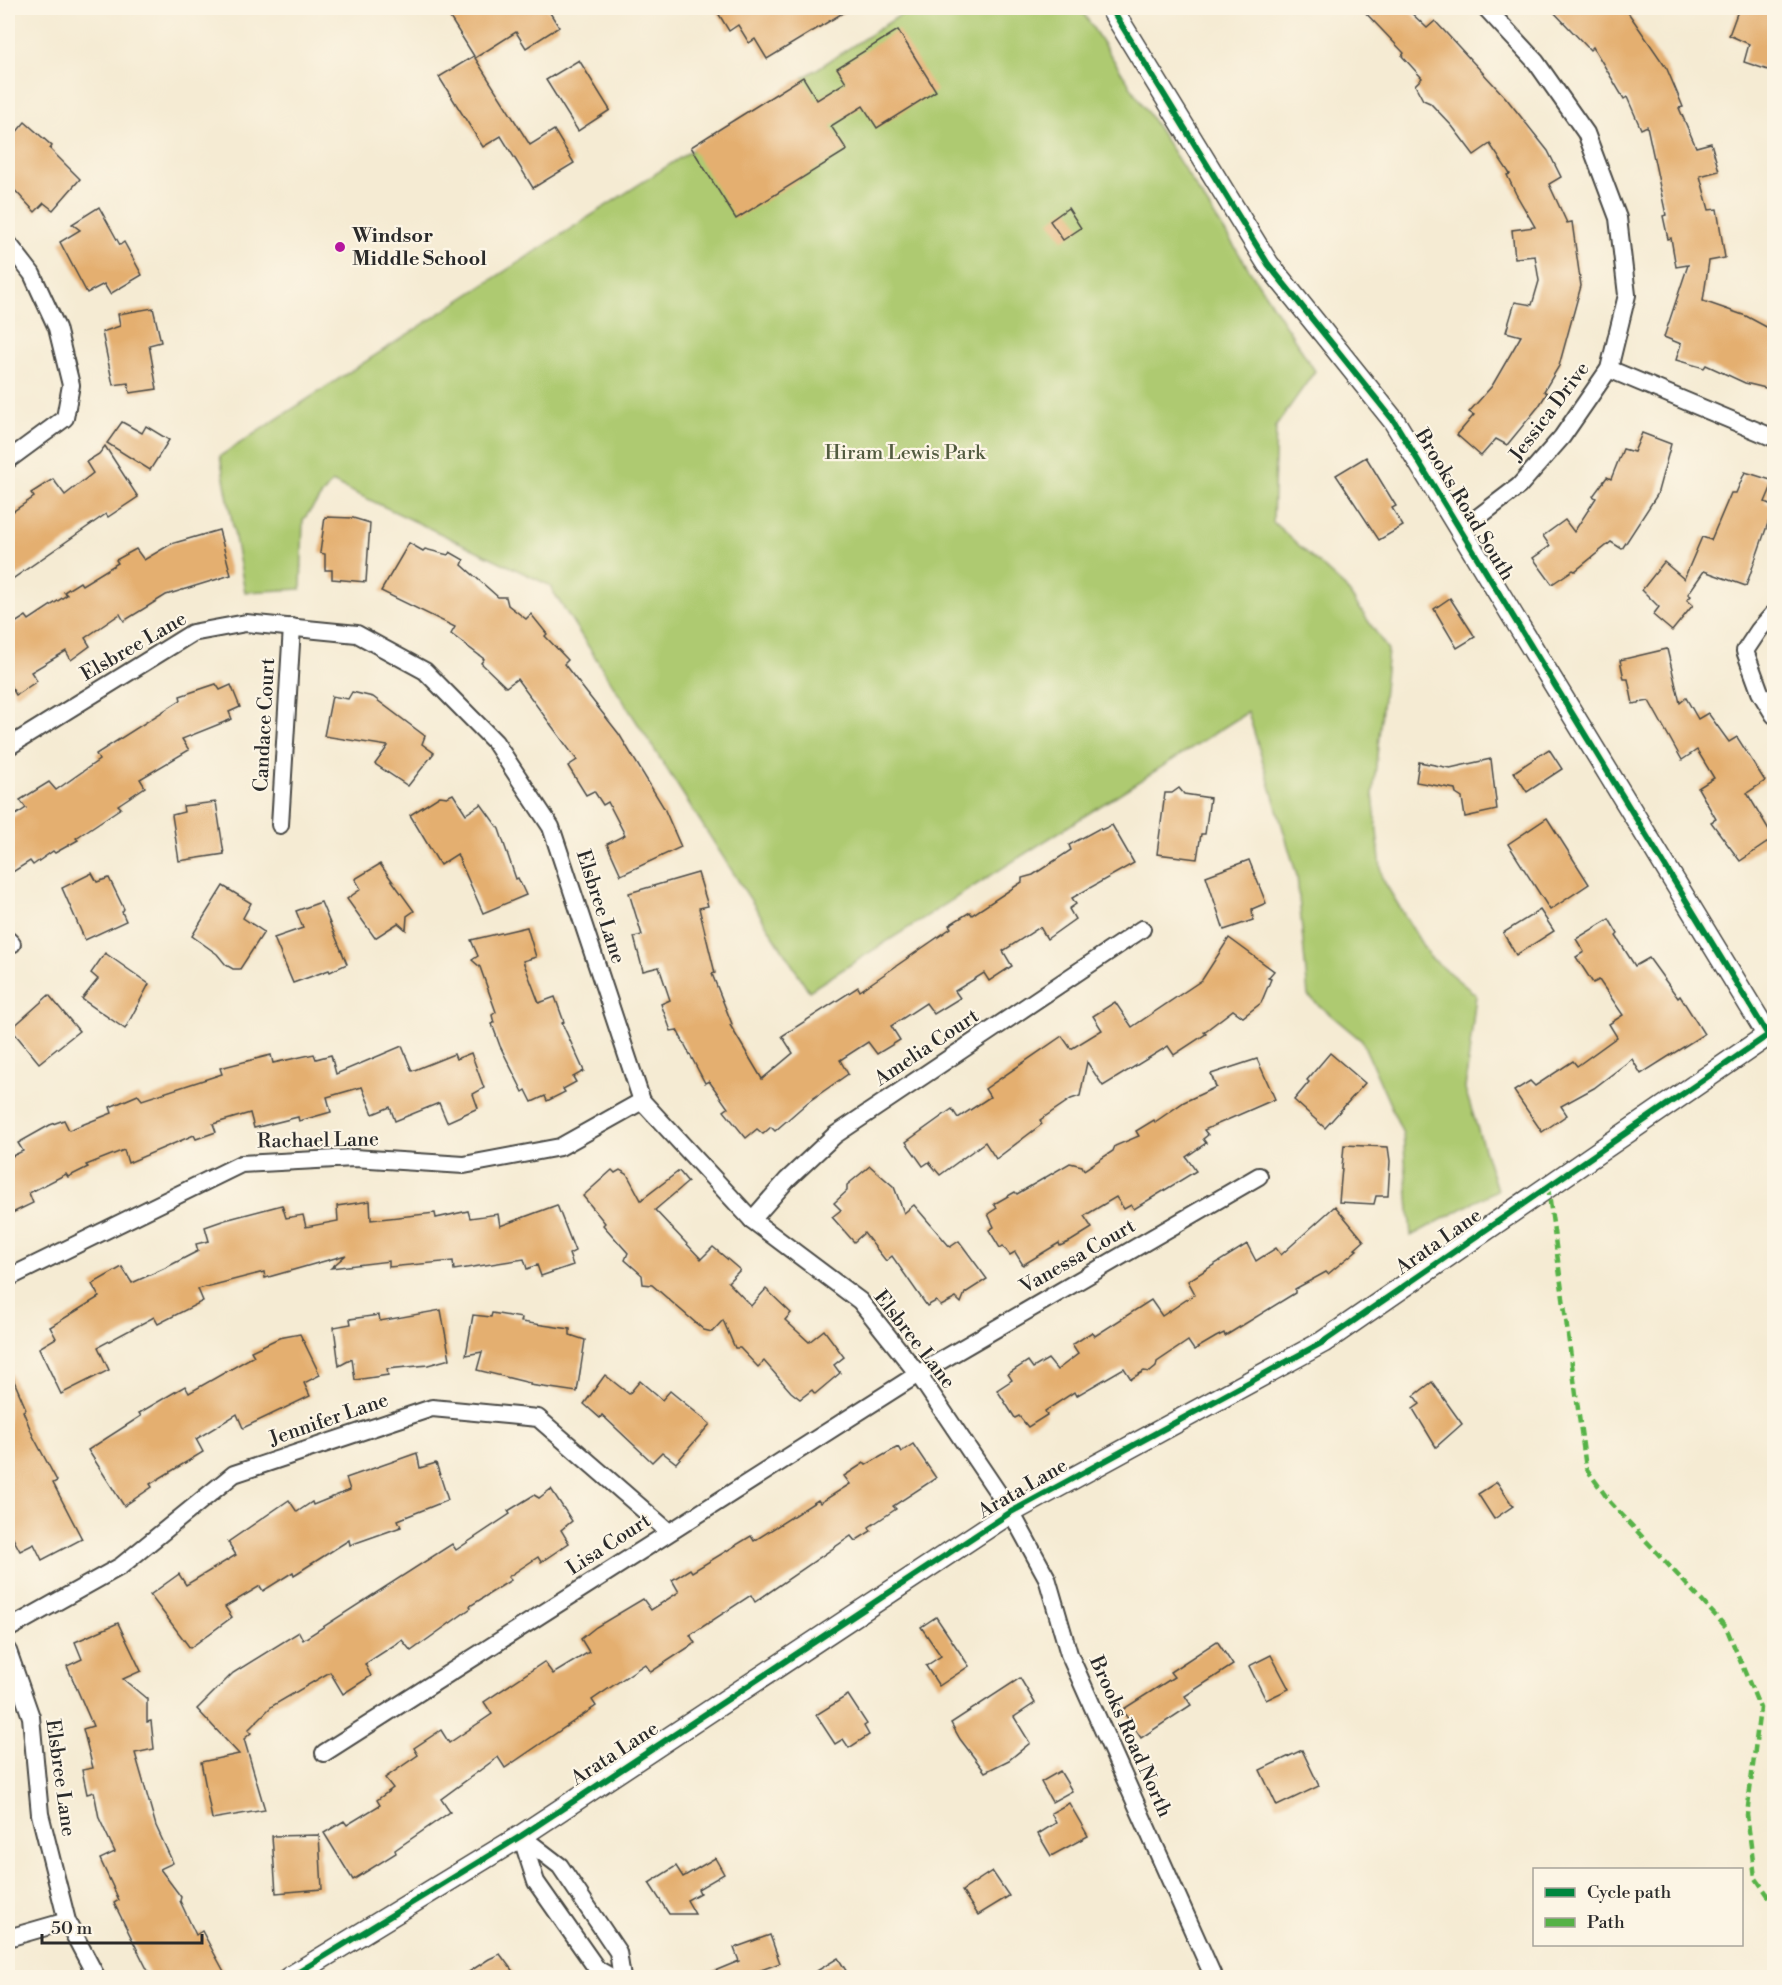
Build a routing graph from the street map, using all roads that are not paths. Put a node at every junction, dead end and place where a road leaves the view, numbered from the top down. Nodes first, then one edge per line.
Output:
1 (1111, 8) edge
2 (1486, 8) edge
3 (8, 243) edge
4 (1609, 369) junction
5 (1774, 438) edge
6 (8, 460) edge
7 (1460, 531) junction
8 (1774, 613) edge
9 (292, 627) junction
10 (1774, 715) edge
11 (8, 747) edge
12 (280, 825) dead end
13 (1142, 929) dead end
14 (1771, 1033) edge
15 (642, 1101) junction
16 (1259, 1176) dead end
17 (752, 1220) junction
18 (8, 1278) edge
19 (918, 1374) junction
20 (1011, 1512) junction
21 (669, 1532) junction
22 (8, 1629) edge
23 (8, 1651) edge
24 (324, 1753) dead end
25 (521, 1836) junction
26 (67, 1921) junction
27 (8, 1938) edge
28 (97, 1977) edge
29 (289, 1977) edge
30 (613, 1977) edge
31 (622, 1977) edge
32 (1214, 1977) edge

1 - 7 street, Brooks Road South
2 - 4 street, Jessica Drive
3 - 6 street
4 - 5 street
4 - 7 street, Jessica Drive
7 - 14 street, Brooks Road South
8 - 10 street
9 - 11 street, Elsbree Lane
9 - 12 street, Candace Court
9 - 15 street, Elsbree Lane
13 - 17 street, Amelia Court
14 - 20 street, Arata Lane
15 - 17 street, Elsbree Lane
15 - 18 street, Rachael Lane
16 - 19 street, Vanessa Court
17 - 19 street, Elsbree Lane
19 - 20 street, Elsbree Lane
19 - 21 street, Lisa Court
20 - 25 street, Arata Lane
20 - 32 street, Brooks Road North
21 - 22 street, Jennifer Lane
21 - 24 street, Lisa Court
23 - 26 street, Elsbree Lane
25 - 29 street, Arata Lane
25 - 30 street
25 - 31 street
26 - 27 street
26 - 28 street, Elsbree Lane

